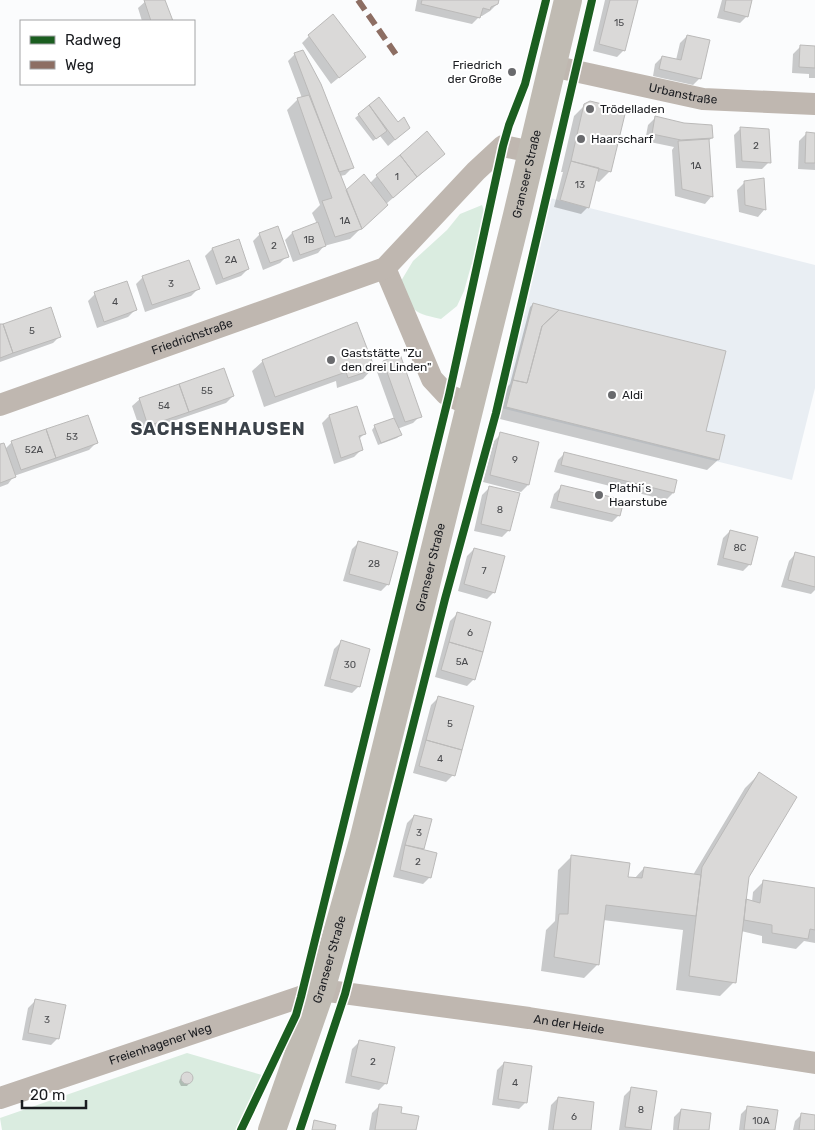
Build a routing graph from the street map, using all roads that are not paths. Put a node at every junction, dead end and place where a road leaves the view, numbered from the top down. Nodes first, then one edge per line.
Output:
1 (568, 0) edge
2 (552, 66) junction
3 (815, 104) edge
4 (532, 152) junction
5 (385, 268) junction
6 (0, 405) edge
7 (470, 406) junction
8 (321, 990) junction
9 (815, 1063) edge
10 (0, 1098) edge
11 (272, 1130) edge

1 - 2 main road, Granseer Straße
2 - 3 street, Urbanstraße
2 - 4 main road, Granseer Straße
4 - 5 street, Friedrichstraße
4 - 7 main road, Granseer Straße
5 - 6 street, Friedrichstraße
5 - 7 street
7 - 8 main road, Granseer Straße
8 - 9 street, An der Heide
8 - 10 street, Freienhagener Weg
8 - 11 main road, Granseer Straße

